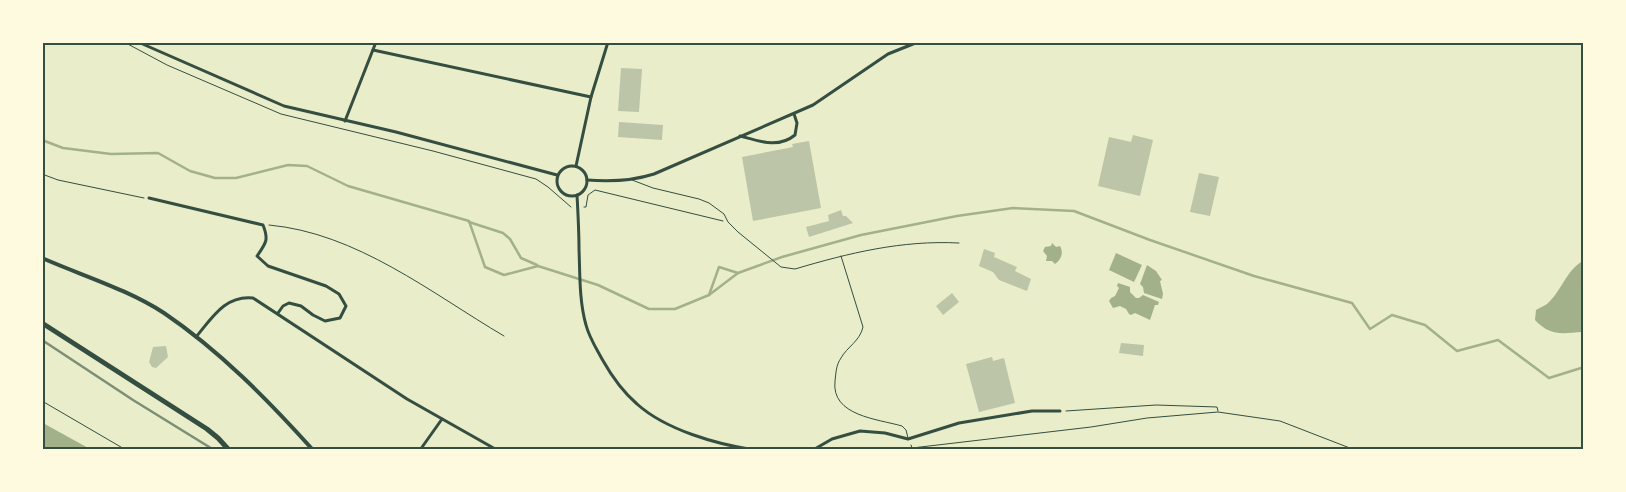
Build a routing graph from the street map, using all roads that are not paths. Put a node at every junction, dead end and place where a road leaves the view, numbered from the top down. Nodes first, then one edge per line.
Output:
1 (138, 42) edge
2 (376, 42) edge
3 (608, 42) edge
4 (918, 42) edge
5 (374, 50) junction
6 (591, 96) junction
7 (794, 114) junction
8 (345, 121) junction
9 (739, 136) junction
10 (576, 166) junction
11 (557, 175) junction
12 (587, 180) junction
13 (632, 180) junction
14 (577, 195) junction
15 (148, 198) road end
16 (959, 243) dead end
17 (841, 255) junction
18 (42, 258) edge
19 (278, 314) junction
20 (42, 322) edge
21 (196, 337) junction
22 (42, 402) edge
23 (1060, 411) road end
24 (442, 419) junction
25 (908, 439) junction
26 (126, 450) edge
27 (229, 450) edge
28 (314, 450) edge
29 (420, 450) edge
30 (497, 450) edge
31 (754, 450) edge
32 (813, 450) edge

1 - 8 street
2 - 5 street
3 - 6 street
4 - 7 street
5 - 6 street
5 - 8 street
6 - 10 street
7 - 9 street
7 - 9 street
8 - 11 street
9 - 13 street
10 - 11 street
10 - 12 street
11 - 14 street
12 - 13 street
12 - 14 street
13 - 17 lane
14 - 31 street
15 - 19 street
16 - 17 lane
17 - 25 lane
18 - 21 street
19 - 21 street
19 - 24 street
20 - 27 main road
21 - 28 street
22 - 26 lane
23 - 25 street
24 - 29 street
24 - 30 street
25 - 32 street

